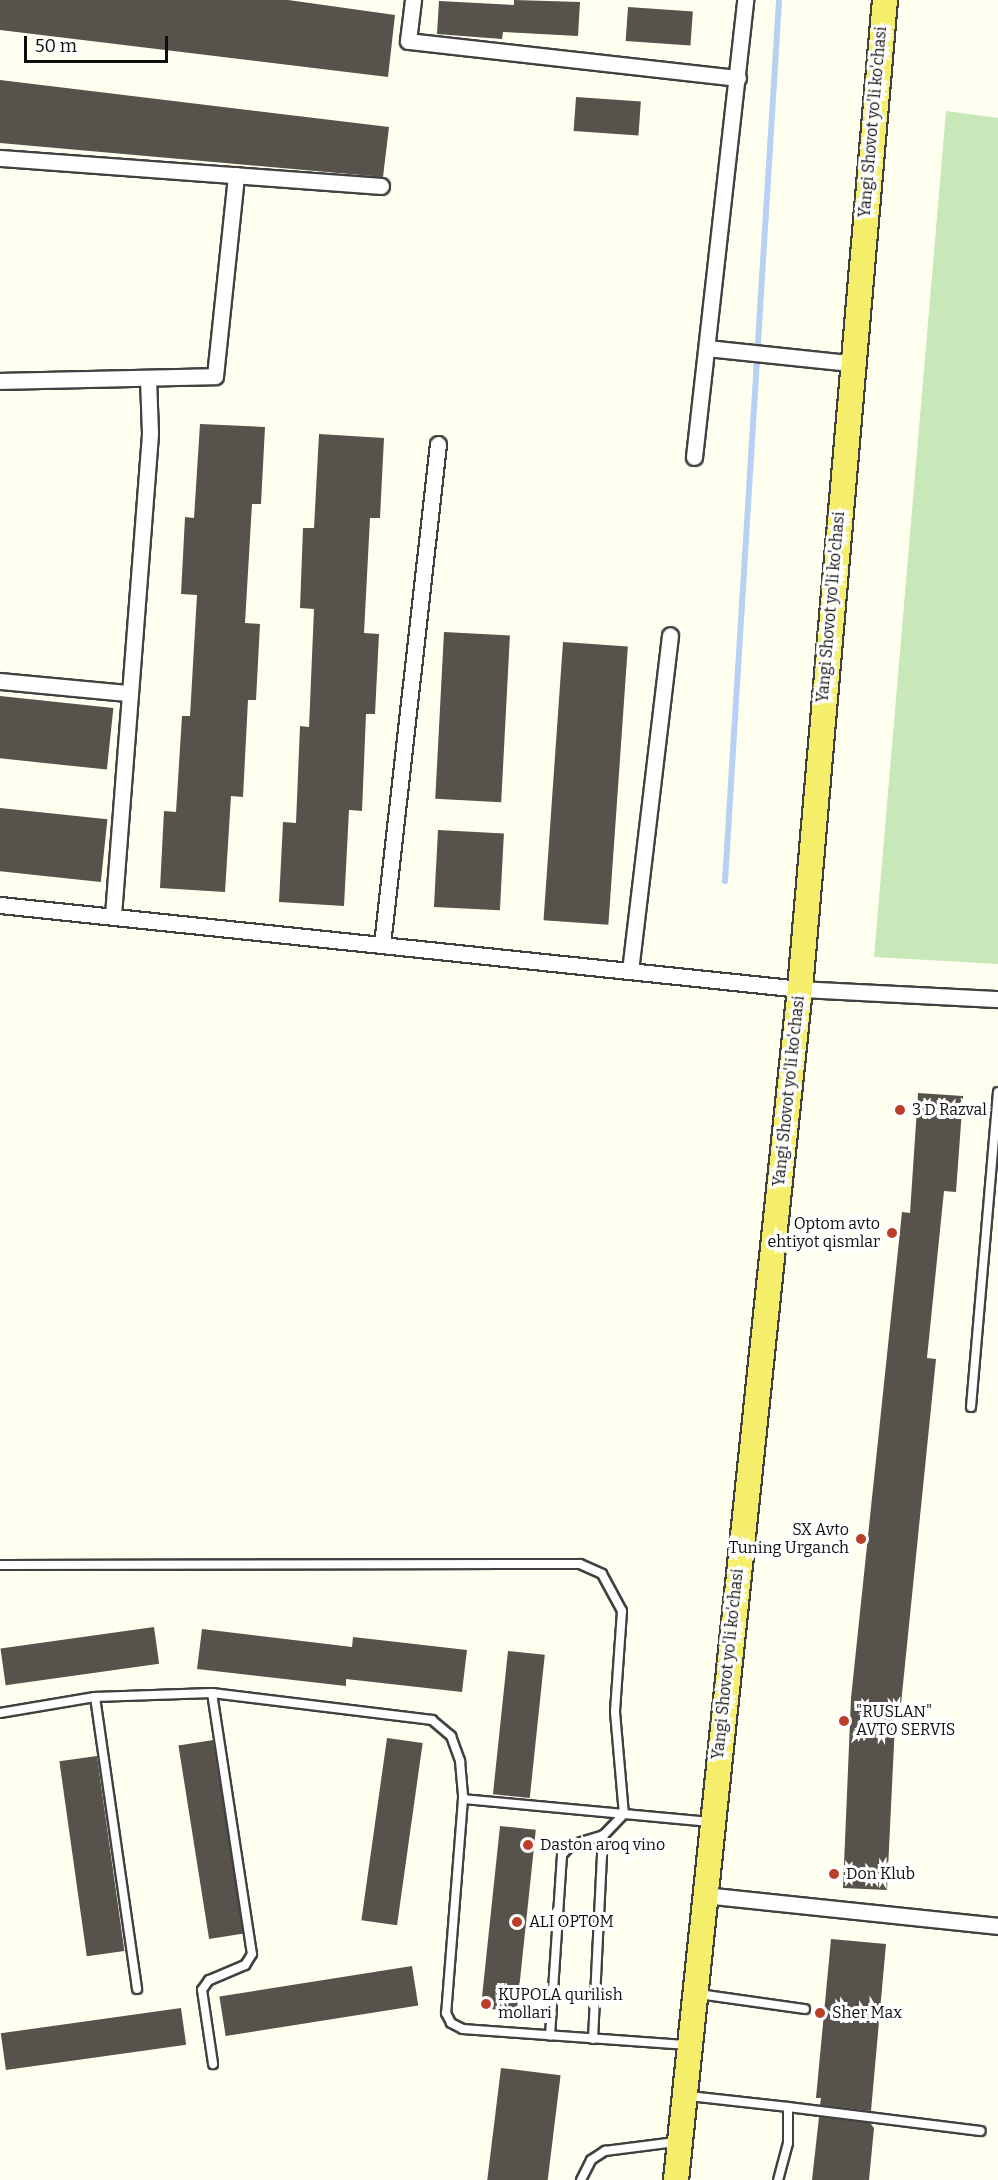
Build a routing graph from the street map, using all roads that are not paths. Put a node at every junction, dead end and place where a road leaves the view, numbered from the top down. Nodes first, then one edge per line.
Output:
1 (413, 0) edge
2 (745, 0) edge
3 (885, 0) edge
4 (738, 78) junction
5 (0, 158) edge
6 (236, 175) junction
7 (381, 186) dead end
8 (707, 348) junction
9 (850, 363) junction
10 (148, 378) junction
11 (0, 381) edge
12 (438, 444) dead end
13 (694, 458) dead end
14 (670, 635) dead end
15 (0, 681) edge
16 (127, 693) junction
17 (0, 905) edge
18 (113, 915) junction
19 (382, 944) junction
20 (630, 970) junction
21 (800, 989) junction
22 (998, 999) edge
23 (998, 1092) edge
24 (971, 1407) dead end
25 (0, 1565) edge
26 (212, 1692) junction
27 (95, 1697) junction
28 (0, 1713) edge
29 (463, 1799) junction
30 (624, 1814) junction
31 (712, 1822) junction
32 (603, 1835) junction
33 (704, 1895) junction
34 (998, 1926) edge
35 (137, 1989) dead end
36 (694, 1994) junction
37 (805, 2009) dead end
38 (550, 2036) junction
39 (593, 2039) junction
40 (689, 2045) junction
41 (213, 2064) dead end
42 (684, 2095) junction
43 (788, 2107) junction
44 (981, 2131) dead end
45 (680, 2141) junction
46 (581, 2180) edge
47 (676, 2180) edge
48 (778, 2180) edge

1 - 4 street
2 - 4 street
3 - 9 main road, Yangi Shovot yo'li ko'chasi
4 - 8 street
5 - 6 street
6 - 7 street
6 - 10 street
8 - 9 street
8 - 13 street
9 - 21 main road, Yangi Shovot yo'li ko'chasi
10 - 11 street
10 - 16 street
12 - 19 street
14 - 20 street
15 - 16 street
16 - 18 street
17 - 18 street
18 - 19 street
19 - 20 street
20 - 21 street
21 - 22 street
21 - 31 main road, Yangi Shovot yo'li ko'chasi
23 - 24 lane
25 - 30 lane
26 - 27 lane
26 - 29 lane
26 - 41 lane
27 - 28 lane
27 - 35 lane
29 - 30 lane
29 - 38 lane
30 - 31 lane
30 - 32 lane
31 - 33 main road, Yangi Shovot yo'li ko'chasi
32 - 38 lane
32 - 39 lane
33 - 34 street
33 - 36 main road, Yangi Shovot yo'li ko'chasi
36 - 37 lane
36 - 40 main road, Yangi Shovot yo'li ko'chasi
38 - 39 lane
39 - 40 lane
40 - 42 main road, Yangi Shovot yo'li ko'chasi
42 - 43 lane
42 - 45 main road, Yangi Shovot yo'li ko'chasi
43 - 44 lane
43 - 48 lane
45 - 46 lane
45 - 47 main road, Yangi Shovot yo'li ko'chasi

